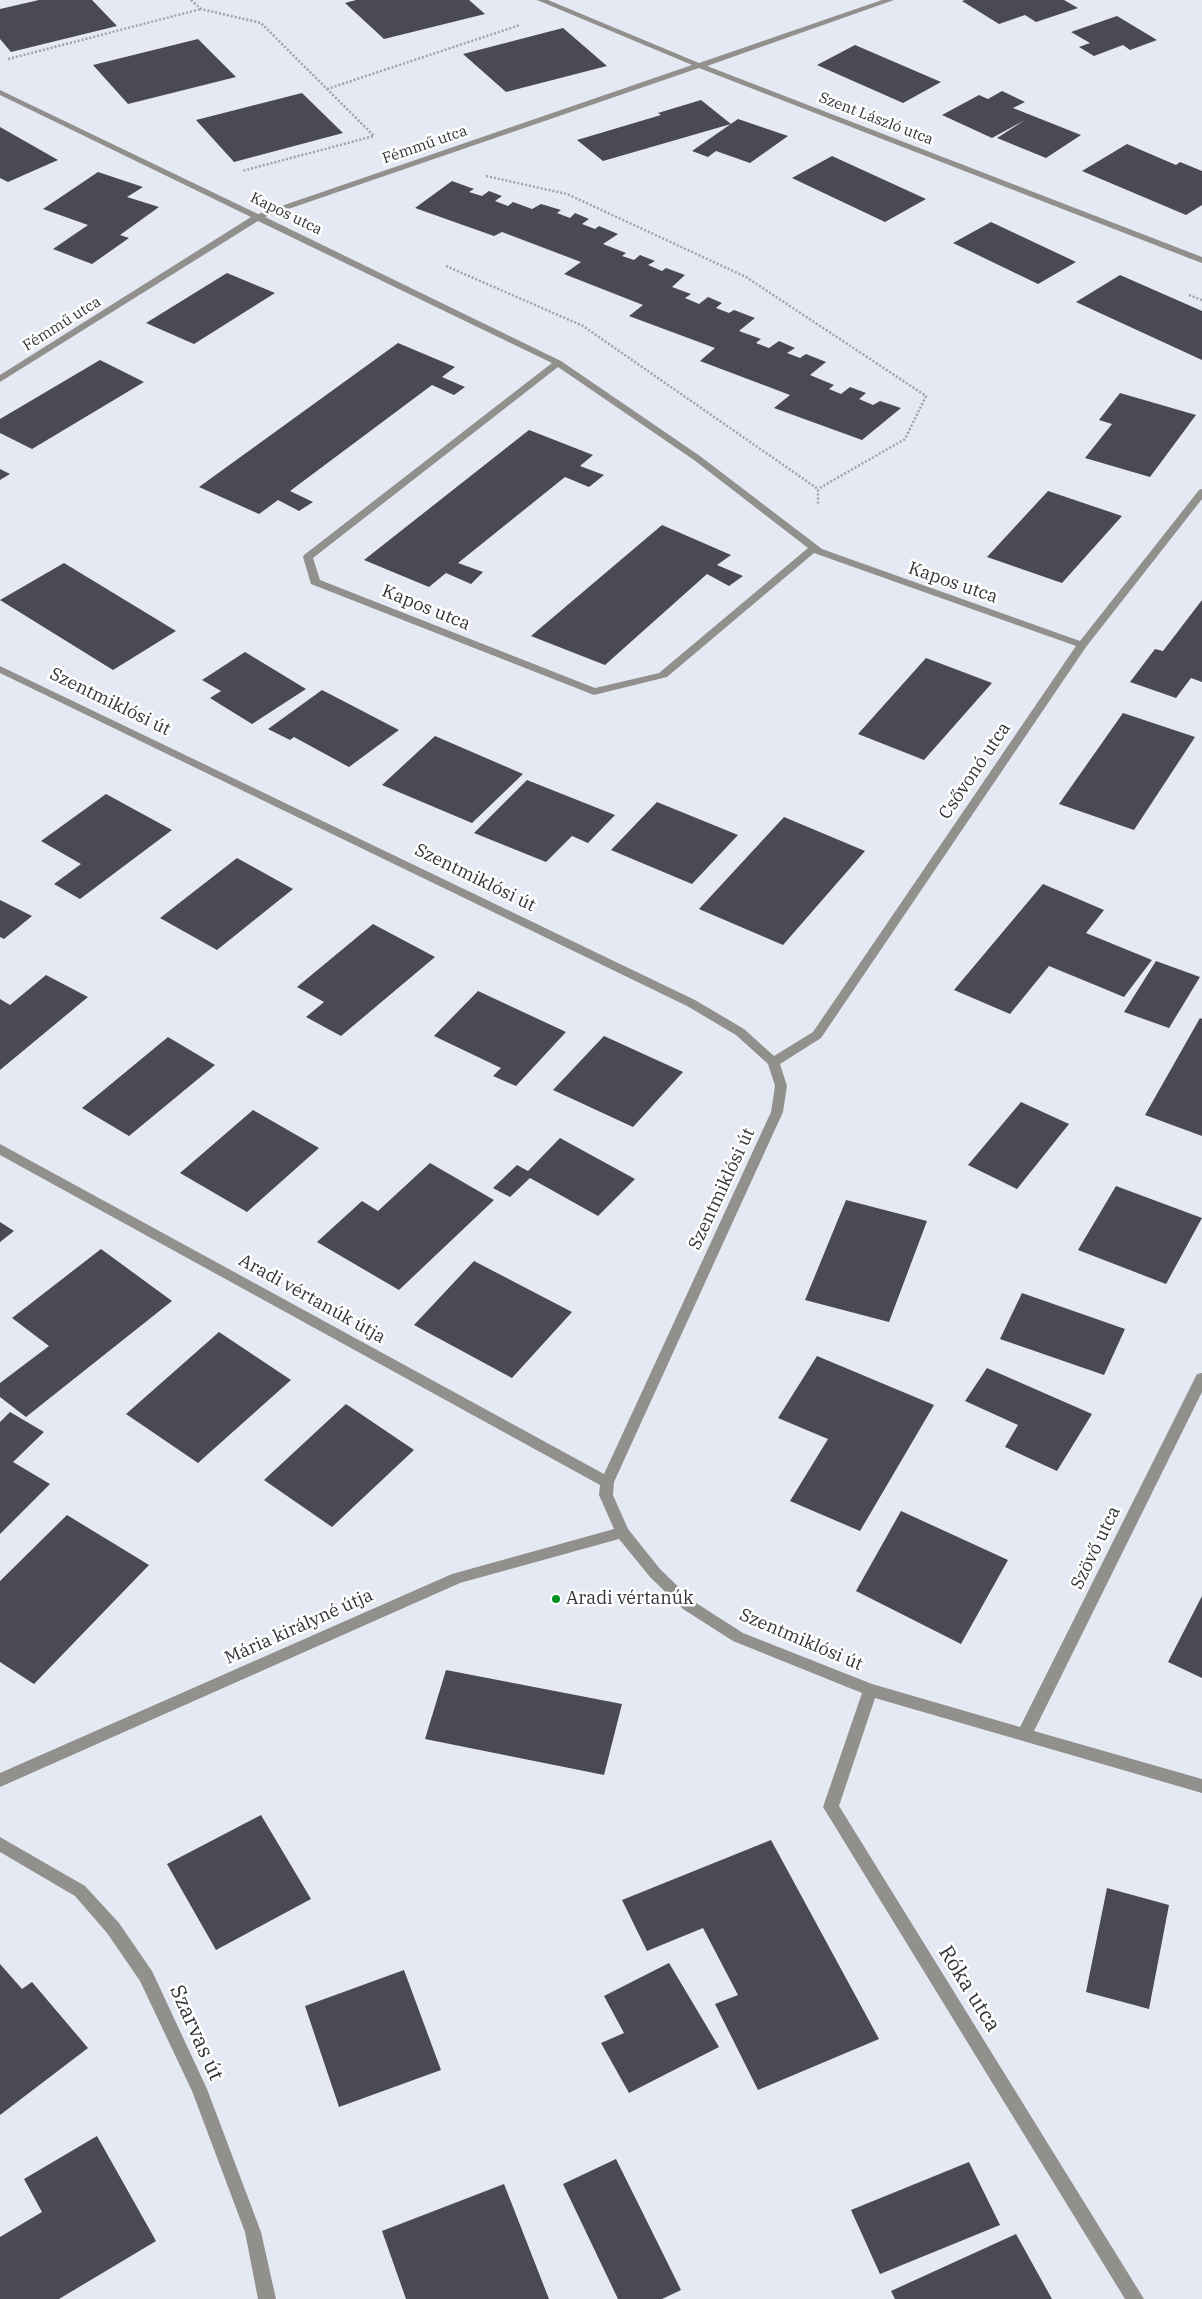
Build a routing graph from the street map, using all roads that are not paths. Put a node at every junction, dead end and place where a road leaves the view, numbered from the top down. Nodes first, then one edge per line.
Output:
1 (541, 0) edge
2 (890, 0) edge
3 (698, 66) junction
4 (0, 92) edge
5 (258, 217) junction
6 (1202, 260) edge
7 (558, 363) junction
8 (0, 379) edge
9 (1202, 492) edge
10 (814, 548) junction
11 (1082, 645) junction
12 (0, 669) edge
13 (773, 1062) junction
14 (0, 1149) edge
15 (1202, 1378) edge
16 (607, 1482) junction
17 (622, 1532) junction
18 (870, 1690) junction
19 (1024, 1735) junction
20 (0, 1780) edge
21 (1202, 1786) edge
22 (0, 1844) edge
23 (267, 2299) edge
24 (1135, 2299) edge

1 - 3 street, Szent László utca
2 - 3 street, Fémmű utca
3 - 5 street, Fémmű utca
3 - 6 street, Szent László utca
4 - 5 street, Kapos utca
5 - 7 street, Kapos utca
5 - 8 street, Fémmű utca
7 - 10 street, Kapos utca
7 - 10 street, Kapos utca
9 - 11 street, Csővonó utca
10 - 11 street, Kapos utca
11 - 13 street, Csővonó utca
12 - 13 street, Szentmiklósi út
13 - 16 street, Szentmiklósi út
14 - 16 street, Aradi vértanúk útja
15 - 19 street, Szövő utca
16 - 17 street, Szentmiklósi út
17 - 18 street, Szentmiklósi út
17 - 20 street, Mária királyné útja
18 - 19 street, Szentmiklósi út
18 - 24 street, Róka utca
19 - 21 street, Szentmiklósi út
22 - 23 street, Szarvas út

